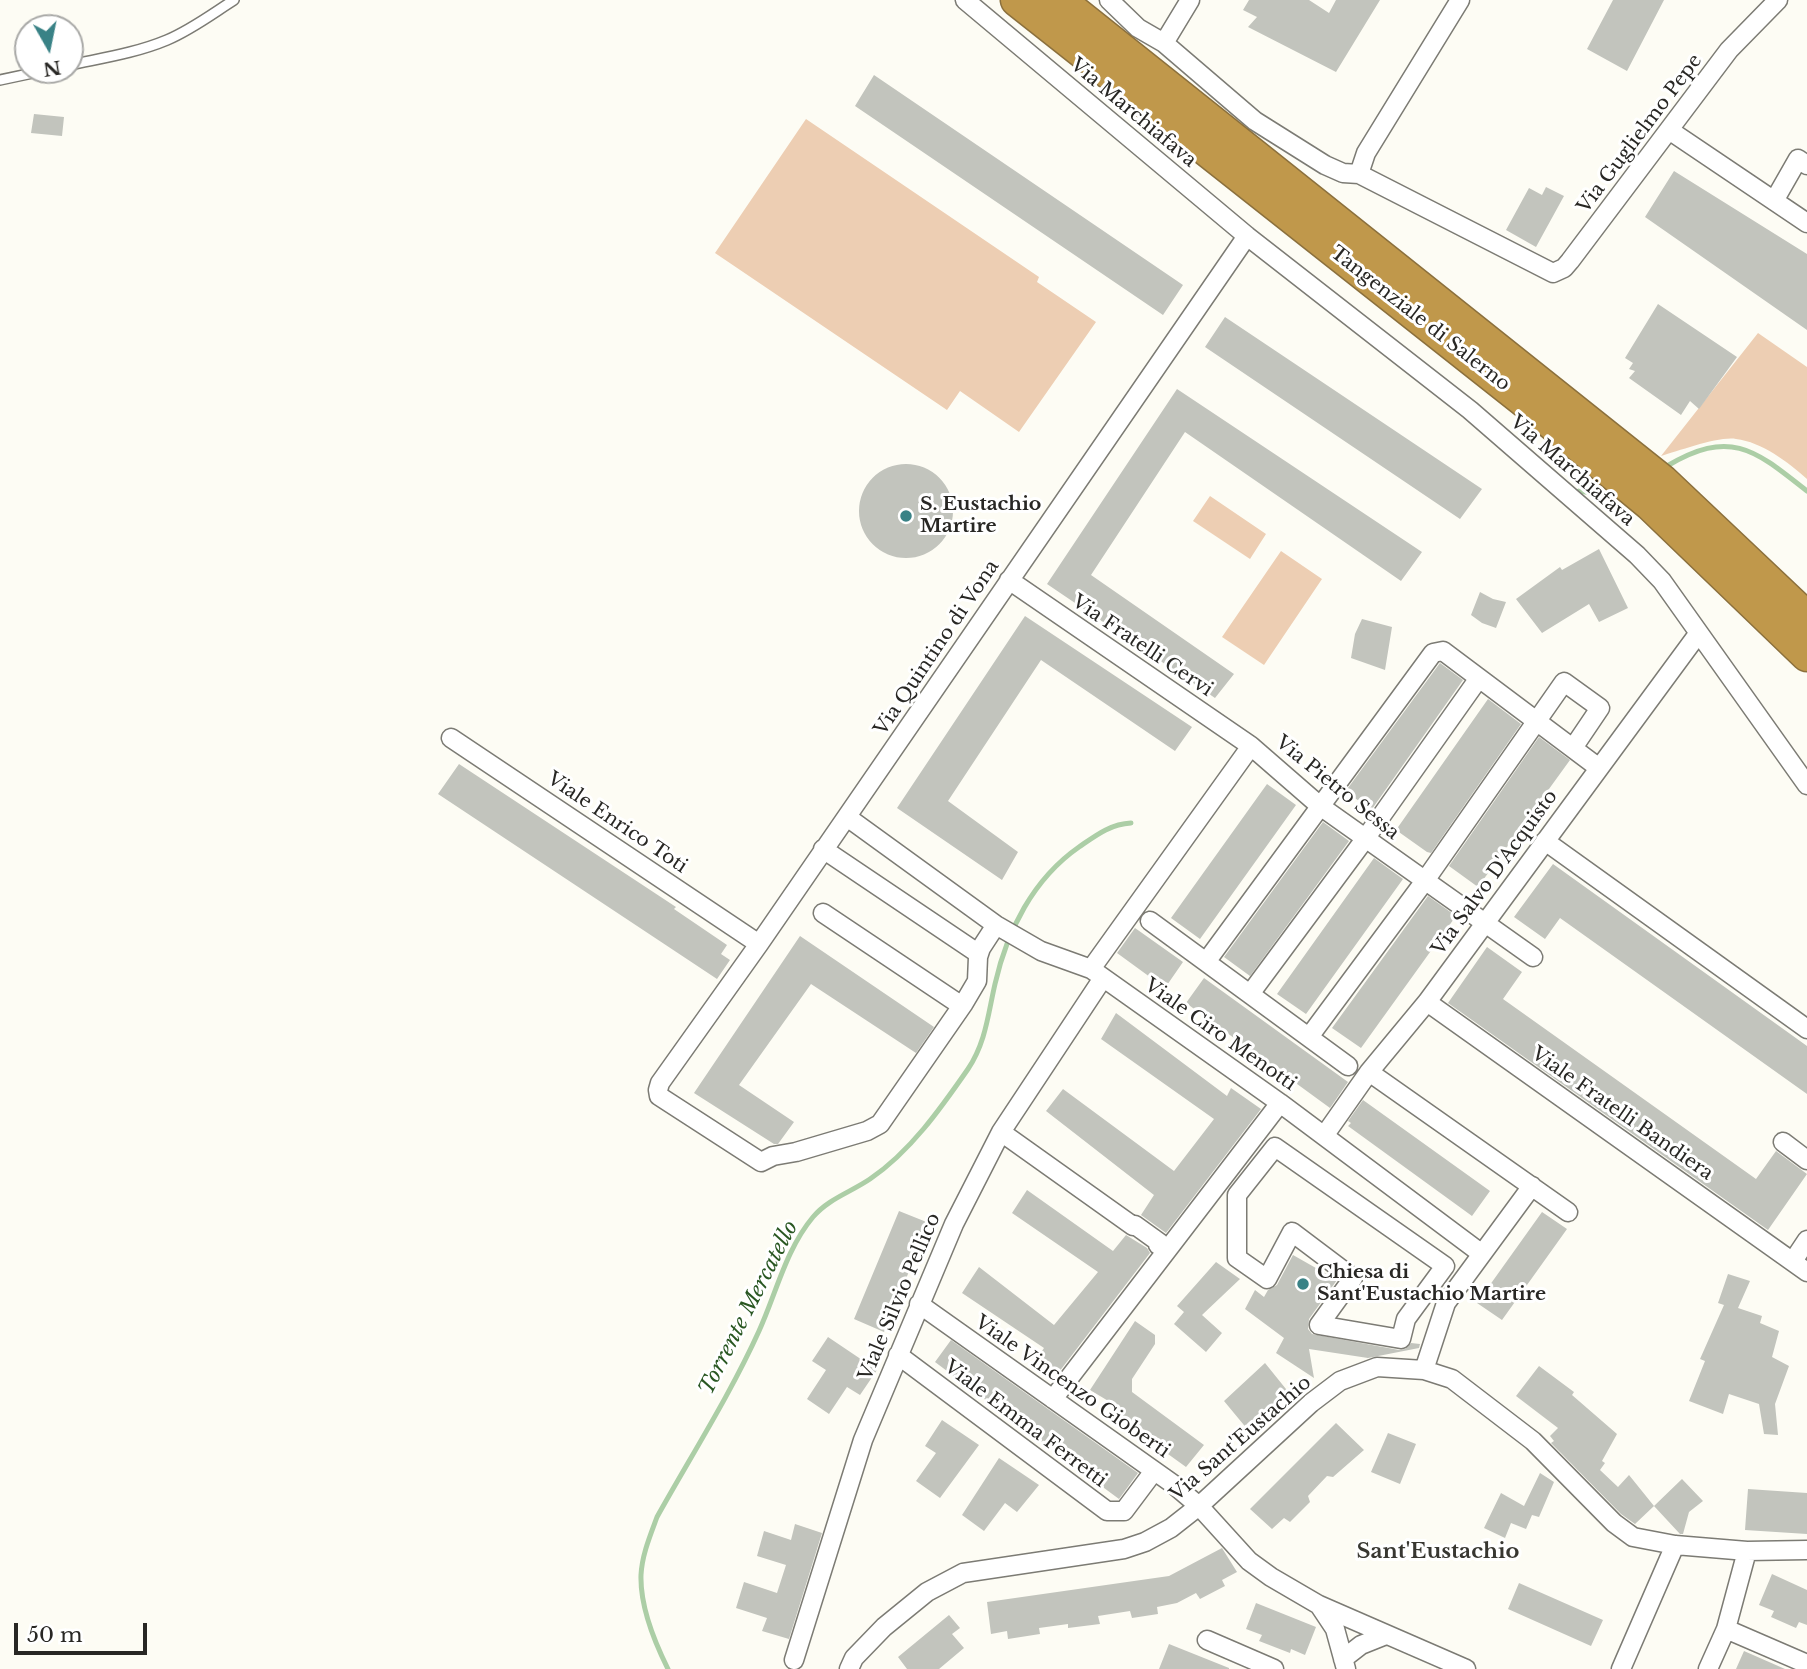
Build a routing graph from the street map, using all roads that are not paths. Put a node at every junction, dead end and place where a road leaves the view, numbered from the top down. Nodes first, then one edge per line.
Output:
1 (234, 0) edge
2 (964, 0) edge
3 (1017, 0) edge
4 (1059, 0) edge
5 (1110, 0) edge
6 (1190, 0) edge
7 (1460, 0) edge
8 (1778, 0) edge
9 (1164, 43) junction
10 (84, 62) edge
11 (1669, 130) junction
12 (1807, 165) edge
13 (1359, 174) junction
14 (1774, 201) junction
15 (1807, 223) edge
16 (1247, 236) junction
17 (1009, 580) junction
18 (1807, 618) edge
19 (1698, 634) junction
20 (1807, 655) edge
21 (1479, 678) junction
22 (1537, 722) junction
23 (451, 738) dead end
24 (1251, 746) junction
25 (1573, 748) junction
26 (1599, 768) junction
27 (1807, 785) edge
28 (1320, 806) junction
29 (847, 817) junction
30 (1365, 839) junction
31 (1545, 841) junction
32 (823, 849) junction
33 (1424, 883) junction
34 (822, 913) dead end
35 (1150, 921) dead end
36 (996, 925) junction
37 (1484, 925) junction
38 (760, 944) junction
39 (979, 954) junction
40 (1532, 957) dead end
41 (1206, 962) junction
42 (1097, 973) junction
43 (1250, 994) junction
44 (1427, 1002) junction
45 (962, 1006) junction
46 (1807, 1029) edge
47 (1309, 1037) junction
48 (1348, 1066) dead end
49 (1369, 1072) junction
50 (1280, 1103) junction
51 (1001, 1132) junction
52 (1324, 1136) junction
53 (1783, 1142) dead end
54 (1807, 1160) edge
55 (1532, 1186) junction
56 (1568, 1212) dead end
57 (1807, 1240) edge
58 (1162, 1248) junction
59 (1482, 1254) junction
60 (1445, 1266) joint
61 (1800, 1266) edge
62 (919, 1304) junction
63 (898, 1355) junction
64 (1424, 1370) junction
65 (1054, 1399) junction
66 (1154, 1471) junction
67 (1199, 1506) junction
68 (1675, 1545) junction
69 (1807, 1550) edge
70 (1747, 1551) junction
71 (1319, 1605) junction
72 (1726, 1629) junction
73 (1386, 1635) junction
74 (1207, 1640) dead end
75 (794, 1660) dead end
76 (1345, 1664) edge
77 (1807, 1664) edge
78 (849, 1669) edge
79 (1274, 1669) edge
80 (1465, 1669) edge
81 (1620, 1669) edge
82 (1708, 1669) edge

1 - 10 lane
2 - 16 street, Via Marchiafava
3 - 20 highway, Tangenziale di Salerno
4 - 18 highway, Tangenziale di Salerno
5 - 9 street
6 - 9 street
7 - 13 street
8 - 11 street, Via Guglielmo Pepe
9 - 13 street
11 - 13 street, Via Guglielmo Pepe
11 - 14 street
12 - 14 street
14 - 15 street
16 - 17 street, Via Quintino di Vona
16 - 19 street, Via Marchiafava
17 - 24 street, Via Fratelli Cervi
17 - 29 street, Via Quintino di Vona
19 - 26 street, Via Salvo D'Acquisto
19 - 27 street, Via Marchiafava
21 - 22 street
21 - 28 street
21 - 30 street
22 - 25 street
22 - 25 street
22 - 33 street
23 - 38 street, Viale Enrico Toti
24 - 28 street, Via Pietro Sessa
24 - 42 street, Via Pietro Sessa
25 - 26 street
26 - 31 street, Via Salvo D'Acquisto
28 - 30 street, Via Pietro Sessa
28 - 41 street
29 - 32 street, Via Quintino di Vona
29 - 36 street, Viale Ciro Menotti
30 - 33 street, Via Pietro Sessa
30 - 43 street
31 - 37 street, Via Salvo D'Acquisto
31 - 46 street
32 - 38 street, Via Quintino di Vona
32 - 39 street
33 - 37 street, Via Pietro Sessa
33 - 47 street
34 - 45 street
35 - 41 street
36 - 39 street
36 - 42 street, Viale Ciro Menotti
37 - 40 street, Via Pietro Sessa
37 - 44 street, Via Salvo D'Acquisto
38 - 45 street, Via Quintino di Vona
39 - 45 street
41 - 43 street
42 - 50 street, Viale Ciro Menotti
42 - 51 street, Viale Silvio Pellico
43 - 47 street
44 - 49 street, Via Salvo D'Acquisto
44 - 61 street, Viale Fratelli Bandiera
47 - 48 street
49 - 52 street, Via Salvo D'Acquisto
49 - 55 street
50 - 52 street, Viale Ciro Menotti
50 - 58 street
51 - 58 street
51 - 62 street, Viale Silvio Pellico
52 - 59 street, Viale Ciro Menotti
53 - 54 street
55 - 56 street
55 - 59 street
57 - 61 street
58 - 65 street
59 - 64 street
60 - 60 street
62 - 63 street, Viale Silvio Pellico
62 - 65 street, Viale Vincenzo Gioberti
63 - 66 street, Viale Emma Ferretti
63 - 75 street, Viale Silvio Pellico
64 - 67 street, Via Sant'Eustachio
64 - 68 street, Via Sant'Eustachio
65 - 66 street, Viale Vincenzo Gioberti
66 - 67 street, Viale Vincenzo Gioberti
67 - 71 street, Viale Vincenzo Gioberti
67 - 78 street, Via Sant'Eustachio
68 - 70 street, Via Sant'Eustachio
68 - 81 street
69 - 70 street, Via Sant'Eustachio
70 - 72 street
71 - 73 street, Viale Vincenzo Gioberti
71 - 76 street
72 - 77 street
72 - 82 street
73 - 76 street
73 - 80 street, Viale Vincenzo Gioberti
74 - 79 street

